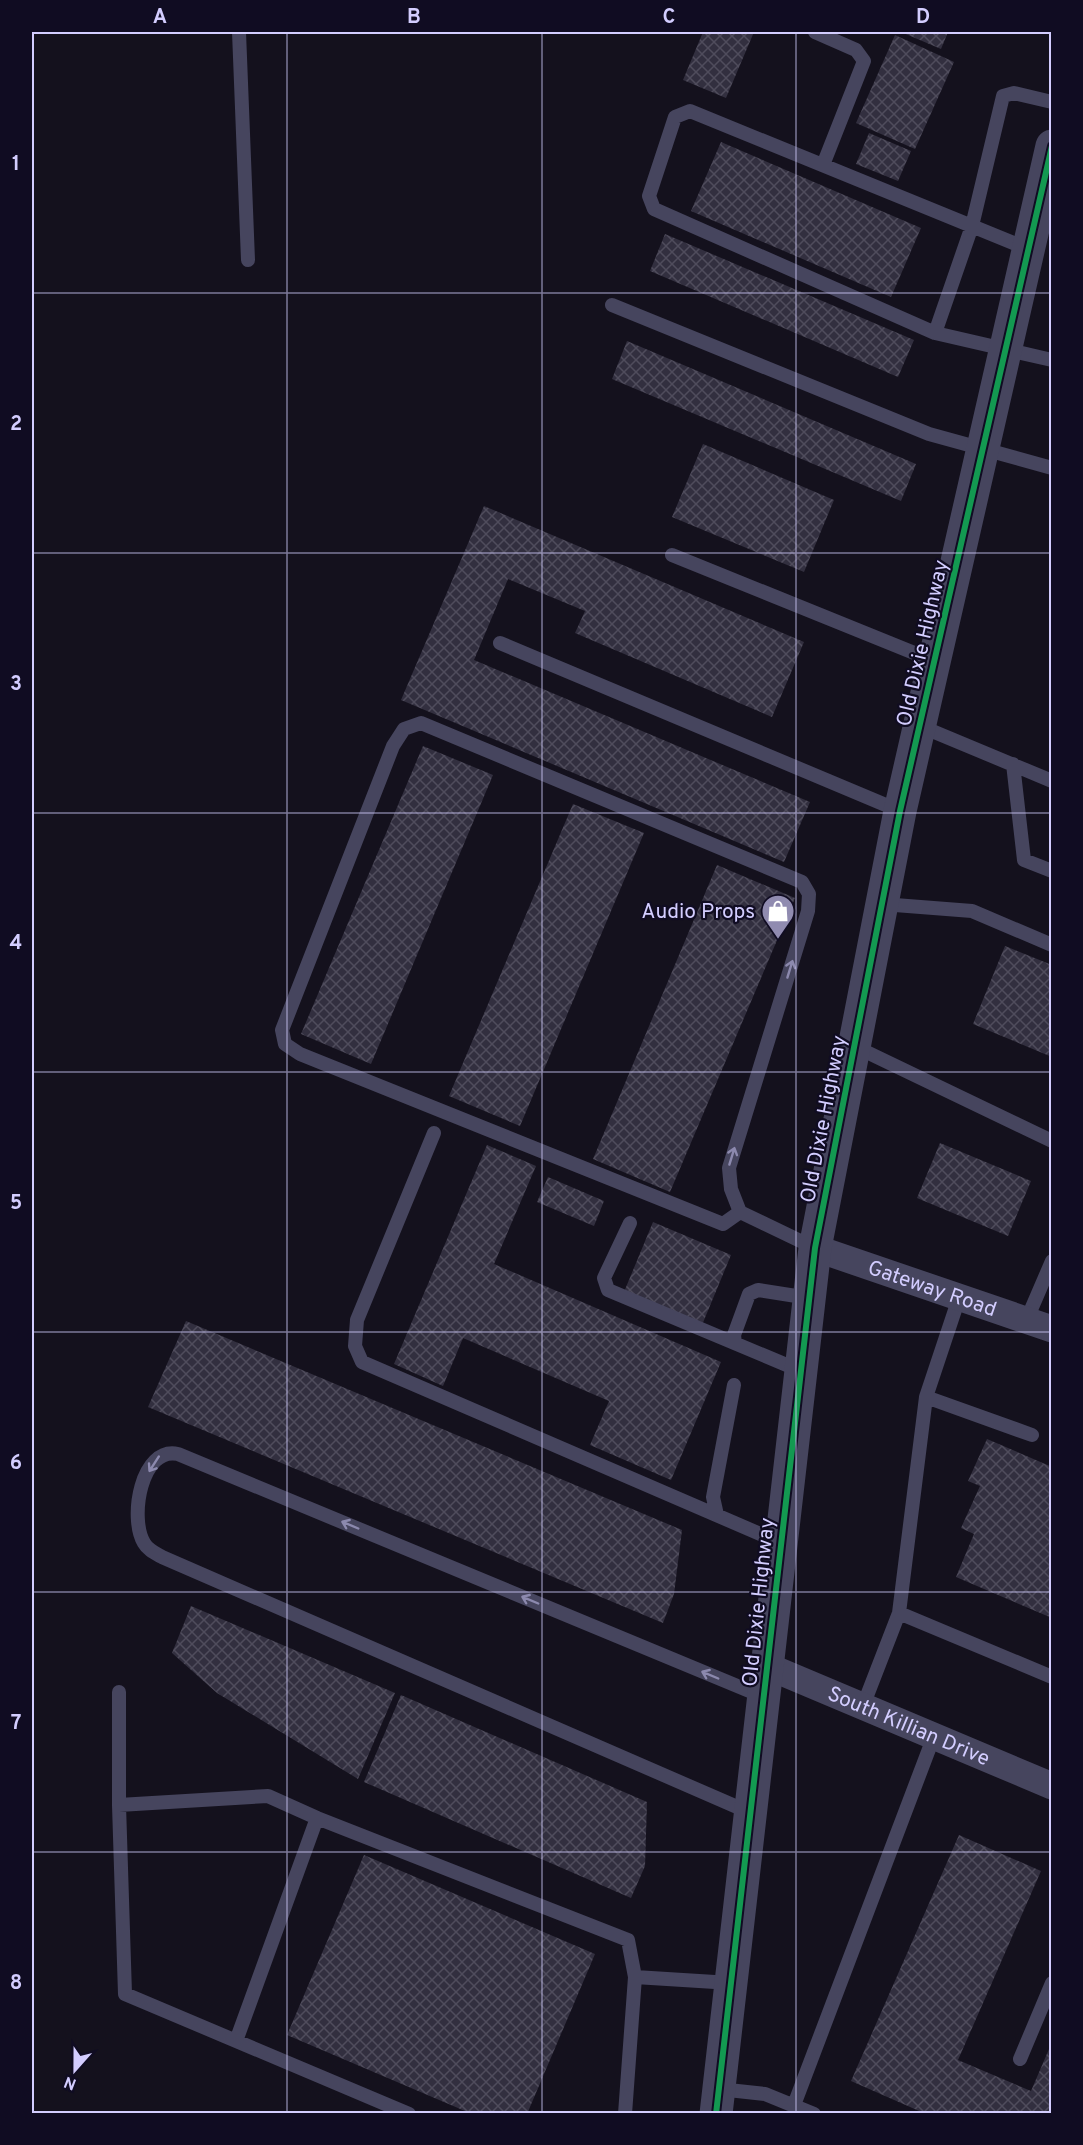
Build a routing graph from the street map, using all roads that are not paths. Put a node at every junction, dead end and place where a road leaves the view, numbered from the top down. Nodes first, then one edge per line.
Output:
1 (239, 32) edge
2 (815, 32) edge
3 (1052, 102) edge
4 (1052, 146) edge
5 (823, 165) junction
6 (972, 226) junction
7 (1034, 240) junction
8 (248, 260) dead end
9 (612, 305) dead end
10 (936, 333) junction
11 (1005, 348) junction
12 (1052, 360) edge
13 (983, 447) junction
14 (1052, 468) edge
15 (672, 555) dead end
16 (500, 643) dead end
17 (934, 660) junction
18 (920, 726) junction
19 (1013, 764) junction
20 (1052, 781) edge
21 (900, 811) junction
22 (1052, 871) edge
23 (882, 904) junction
24 (1052, 945) edge
25 (854, 1046) junction
26 (434, 1133) dead end
27 (1052, 1141) edge
28 (740, 1212) junction
29 (630, 1223) dead end
30 (815, 1248) junction
31 (1052, 1261) edge
32 (809, 1298) junction
33 (959, 1298) junction
34 (1027, 1319) junction
35 (1052, 1329) edge
36 (735, 1343) junction
37 (801, 1371) junction
38 (734, 1384) dead end
39 (926, 1397) junction
40 (1032, 1435) dead end
41 (717, 1515) junction
42 (781, 1543) junction
43 (899, 1613) junction
44 (1052, 1677) edge
45 (766, 1682) junction
46 (119, 1692) dead end
47 (863, 1706) junction
48 (934, 1736) junction
49 (1052, 1786) edge
50 (119, 1805) junction
51 (751, 1813) junction
52 (317, 1818) junction
53 (635, 1977) junction
54 (731, 1983) junction
55 (1052, 1983) edge
56 (236, 2042) junction
57 (1020, 2059) dead end
58 (718, 2101) edge
59 (794, 2105) junction
60 (409, 2114) edge
61 (625, 2114) edge
62 (814, 2114) edge

1 - 8 lane
2 - 5 lane
3 - 6 lane
4 - 7 street, Old Dixie Highway
5 - 6 lane
5 - 10 lane
6 - 7 lane
6 - 10 lane
7 - 11 street, Old Dixie Highway
9 - 13 lane
10 - 11 lane
11 - 12 lane
11 - 13 street, Old Dixie Highway
13 - 14 lane
13 - 17 street, Old Dixie Highway
15 - 17 lane
16 - 21 lane
17 - 18 street, Old Dixie Highway
18 - 19 lane
18 - 21 street, Old Dixie Highway
19 - 20 lane
19 - 22 lane
21 - 23 street, Old Dixie Highway
23 - 24 lane
23 - 25 street, Old Dixie Highway
25 - 27 lane
25 - 30 street, Old Dixie Highway
26 - 41 lane
28 -> 28 lane
28 - 30 lane
29 - 36 lane
30 - 32 street, Old Dixie Highway
30 - 33 street, Gateway Road
31 - 34 lane
32 - 36 lane
32 - 37 street, Old Dixie Highway
33 - 34 street, Gateway Road
33 - 39 lane
34 - 35 street, Gateway Road
36 - 37 lane
37 - 42 street, Old Dixie Highway
38 - 41 lane
39 - 40 lane
39 - 43 lane
41 - 42 lane
42 - 45 street, Old Dixie Highway
43 - 44 lane
43 - 47 lane
45 - 47 street, South Killian Drive
45 - 51 street, Old Dixie Highway
45 -> 51 lane
46 - 50 lane
47 - 48 street, South Killian Drive
48 - 49 street, South Killian Drive
48 - 59 lane
50 - 52 lane
50 - 56 lane
51 - 54 street, Old Dixie Highway
52 - 53 lane
52 - 56 lane
53 - 54 lane
53 - 61 lane
54 - 58 street, Old Dixie Highway
55 - 57 lane
56 - 60 lane
58 - 59 lane
59 - 62 lane

